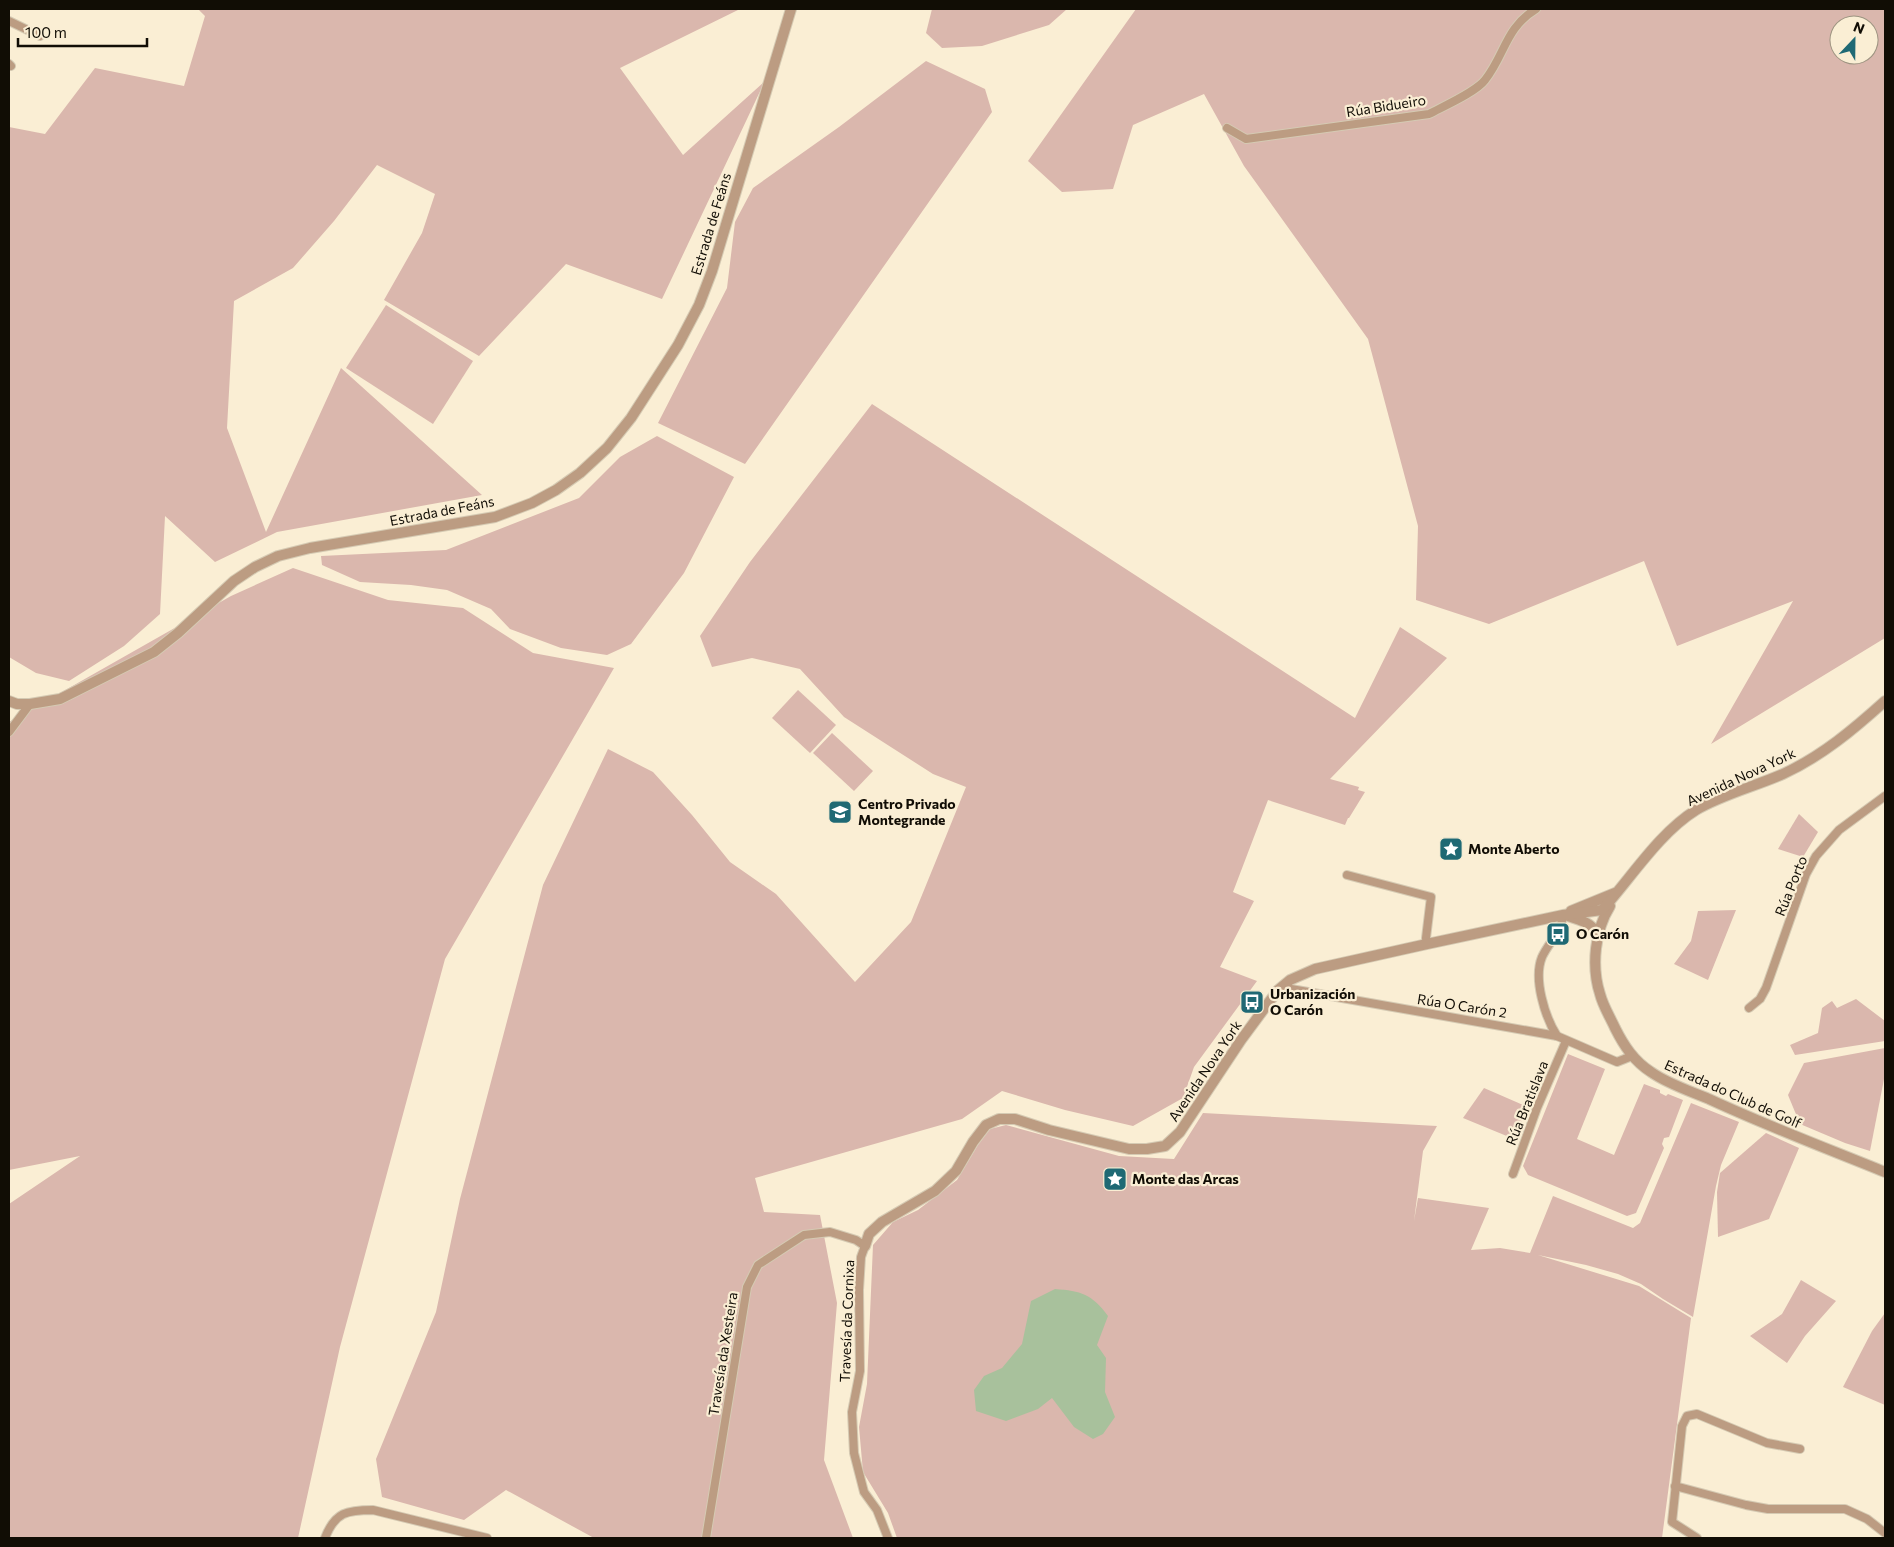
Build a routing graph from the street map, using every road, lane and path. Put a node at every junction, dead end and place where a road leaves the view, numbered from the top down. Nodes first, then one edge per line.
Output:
1 (790, 9) edge
2 (1536, 9) edge
3 (9, 21) edge
4 (40, 36) dead end
5 (1227, 128) dead end
6 (9, 701) edge
7 (1885, 701) edge
8 (30, 704) junction
9 (9, 732) edge
10 (1885, 796) edge
11 (1347, 875) dead end
12 (1621, 890) junction
13 (1587, 904) junction
14 (1604, 912) junction
15 (1562, 915) junction
16 (1598, 935) junction
17 (1427, 944) junction
18 (1285, 984) junction
19 (1749, 1008) dead end
20 (1557, 1036) junction
21 (1566, 1041) junction
22 (1632, 1056) junction
23 (1885, 1172) edge
24 (1512, 1174) dead end
25 (865, 1246) junction
26 (1800, 1449) dead end
27 (1676, 1486) junction
28 (1885, 1533) edge
29 (325, 1538) edge
30 (487, 1538) edge
31 (706, 1538) edge
32 (888, 1538) edge
33 (1696, 1538) edge

1 - 8 street, Estrada de Feáns
2 - 5 street, Rúa Bidueiro
3 - 4 street
6 - 8 street, Estrada de Feáns
7 - 12 street, Avenida Nova York
8 - 9 street
10 - 19 street, Rúa Porto
11 - 17 street
12 - 13 street, Avenida Nova York
12 - 14 street, Estrada do Club de Golf
13 - 14 street
13 - 15 street, Avenida Nova York
14 - 15 street, Avenida Nova York
14 - 16 street, Estrada do Club de Golf
15 - 16 street
15 - 17 street, Avenida Nova York
15 - 20 street
16 - 22 street, Estrada do Club de Golf
17 - 18 street, Avenida Nova York
18 - 20 street, Rúa O Carón 2
18 - 25 street, Avenida Nova York
20 - 21 street, Rúa O Carón 2
21 - 22 street, Rúa O Carón 2
21 - 24 street, Rúa Bratislava
22 - 23 street, Estrada do Club de Golf
25 - 31 street, Travesía da Xesteira
25 - 32 street, Travesía da Cornixa
26 - 27 street
27 - 28 street
27 - 33 street
29 - 30 street

